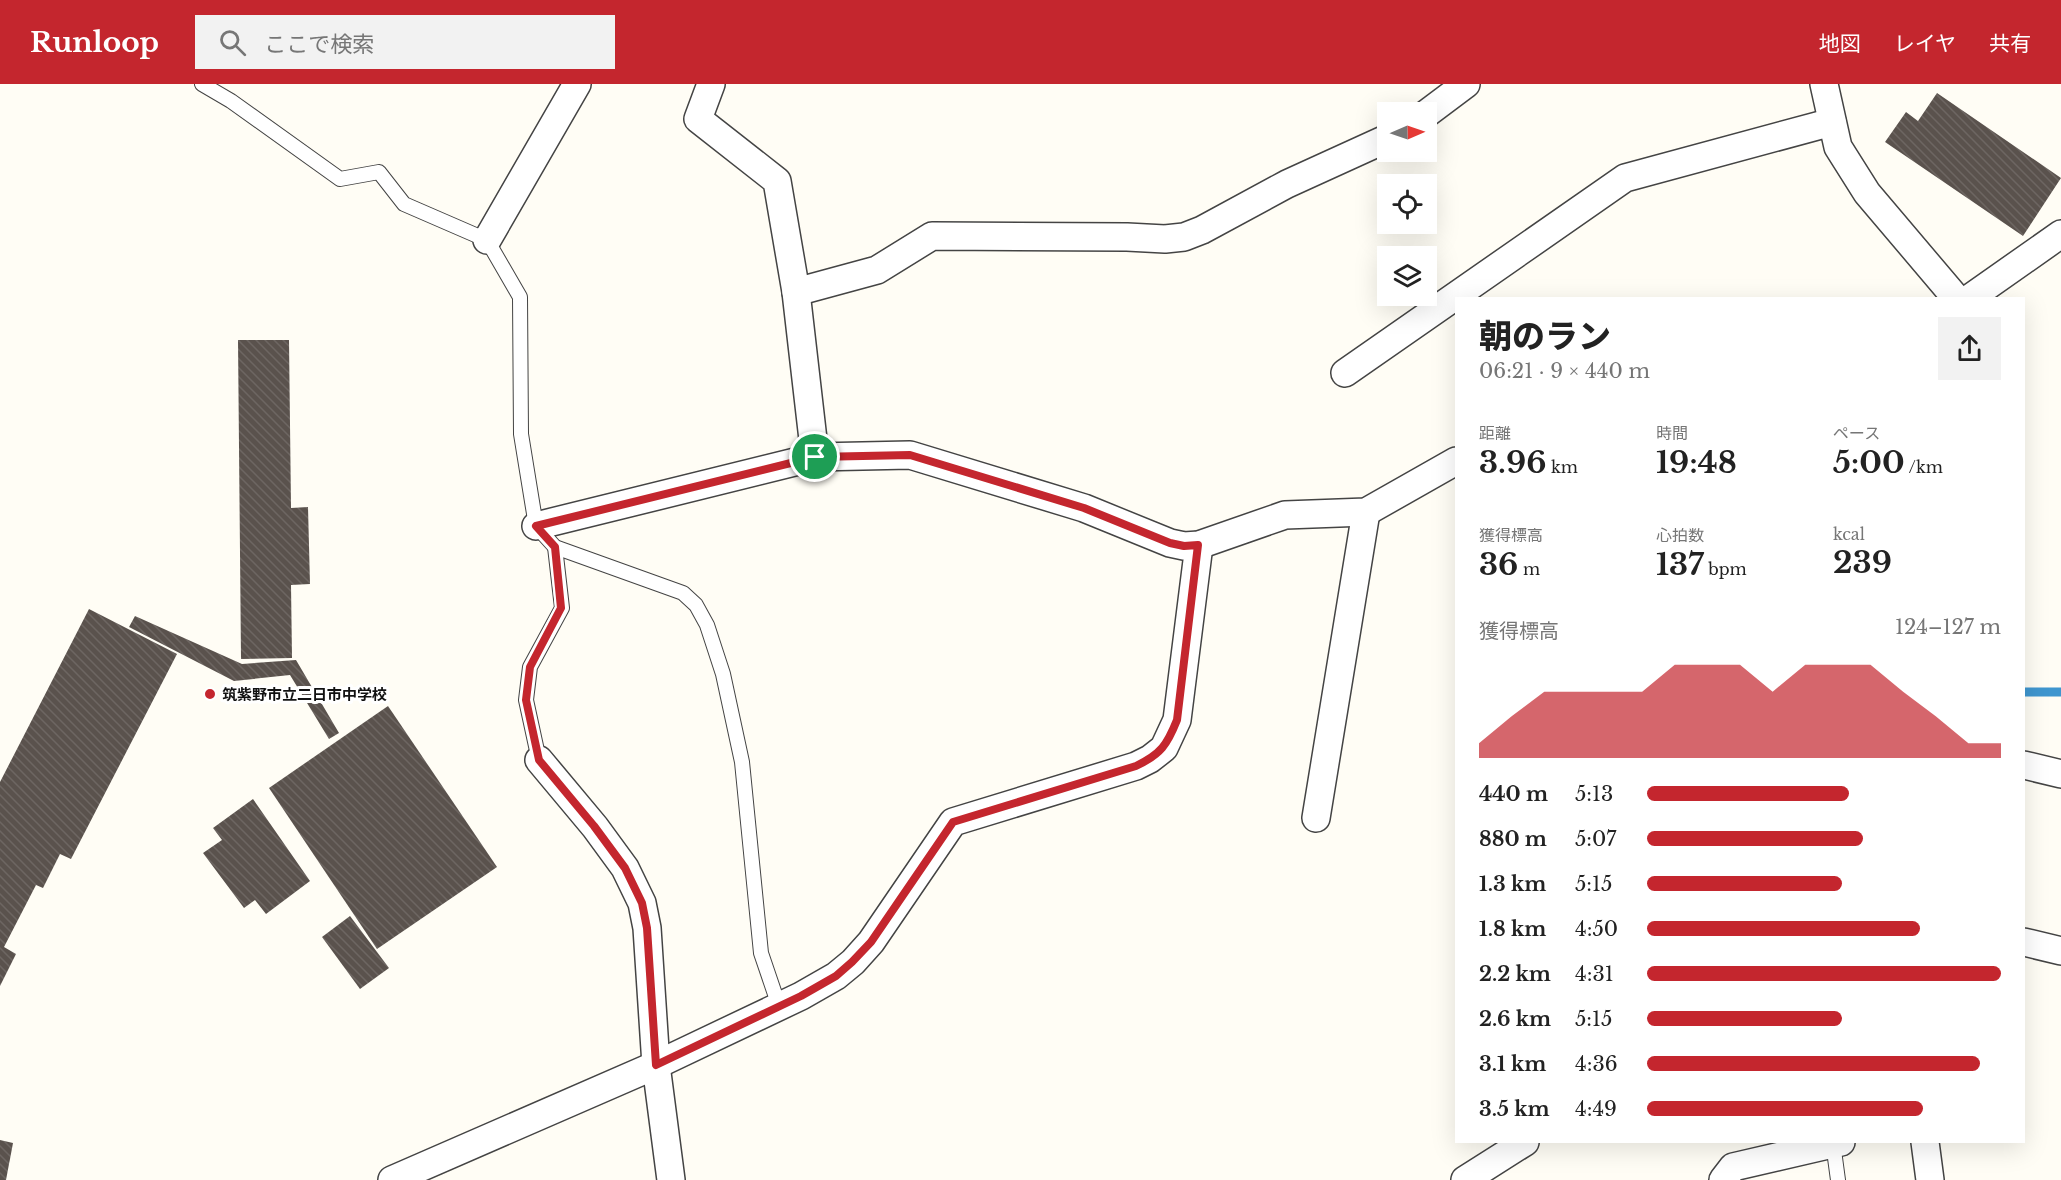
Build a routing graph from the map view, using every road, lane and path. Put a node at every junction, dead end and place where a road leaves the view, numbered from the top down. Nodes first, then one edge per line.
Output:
1 (202, 84) edge
2 (577, 84) edge
3 (711, 84) edge
4 (1466, 84) edge
5 (1824, 84) edge
6 (1437, 106) edge
7 (1832, 122) junction
8 (1377, 143) edge
9 (2061, 234) edge
10 (487, 240) junction
11 (796, 291) junction
12 (1955, 297) edge
13 (1971, 297) edge
14 (1345, 373) dead end
15 (815, 457) junction
16 (1455, 462) edge
17 (1366, 512) junction
18 (536, 526) junction
19 (1198, 545) junction
20 (555, 547) junction
21 (539, 760) joint
22 (2025, 765) edge
23 (2061, 774) edge
24 (1316, 818) dead end
25 (2025, 942) edge
26 (2061, 951) edge
27 (780, 1006) junction
28 (656, 1065) junction
29 (1523, 1143) edge
30 (1833, 1143) edge
31 (1837, 1143) edge
32 (1925, 1143) edge
33 (392, 1180) edge
34 (671, 1180) edge
35 (1465, 1180) edge
36 (1723, 1180) edge
37 (1838, 1180) edge
38 (1930, 1180) edge

1 - 10 lane
2 - 10 street
3 - 11 street
4 - 6 street
5 - 7 street
7 - 12 street
7 - 14 street
8 - 11 street
9 - 13 street
10 - 18 lane
11 - 15 street
15 - 18 street
15 - 19 street
16 - 17 street
17 - 19 street
17 - 24 street
18 - 20 lane
19 - 27 street
20 - 21 lane
20 - 27 lane
21 - 28 street
22 - 23 street
25 - 26 street
27 - 28 street
28 - 33 street
28 - 34 street
29 - 35 street
30 - 36 street
31 - 37 lane
32 - 38 street

